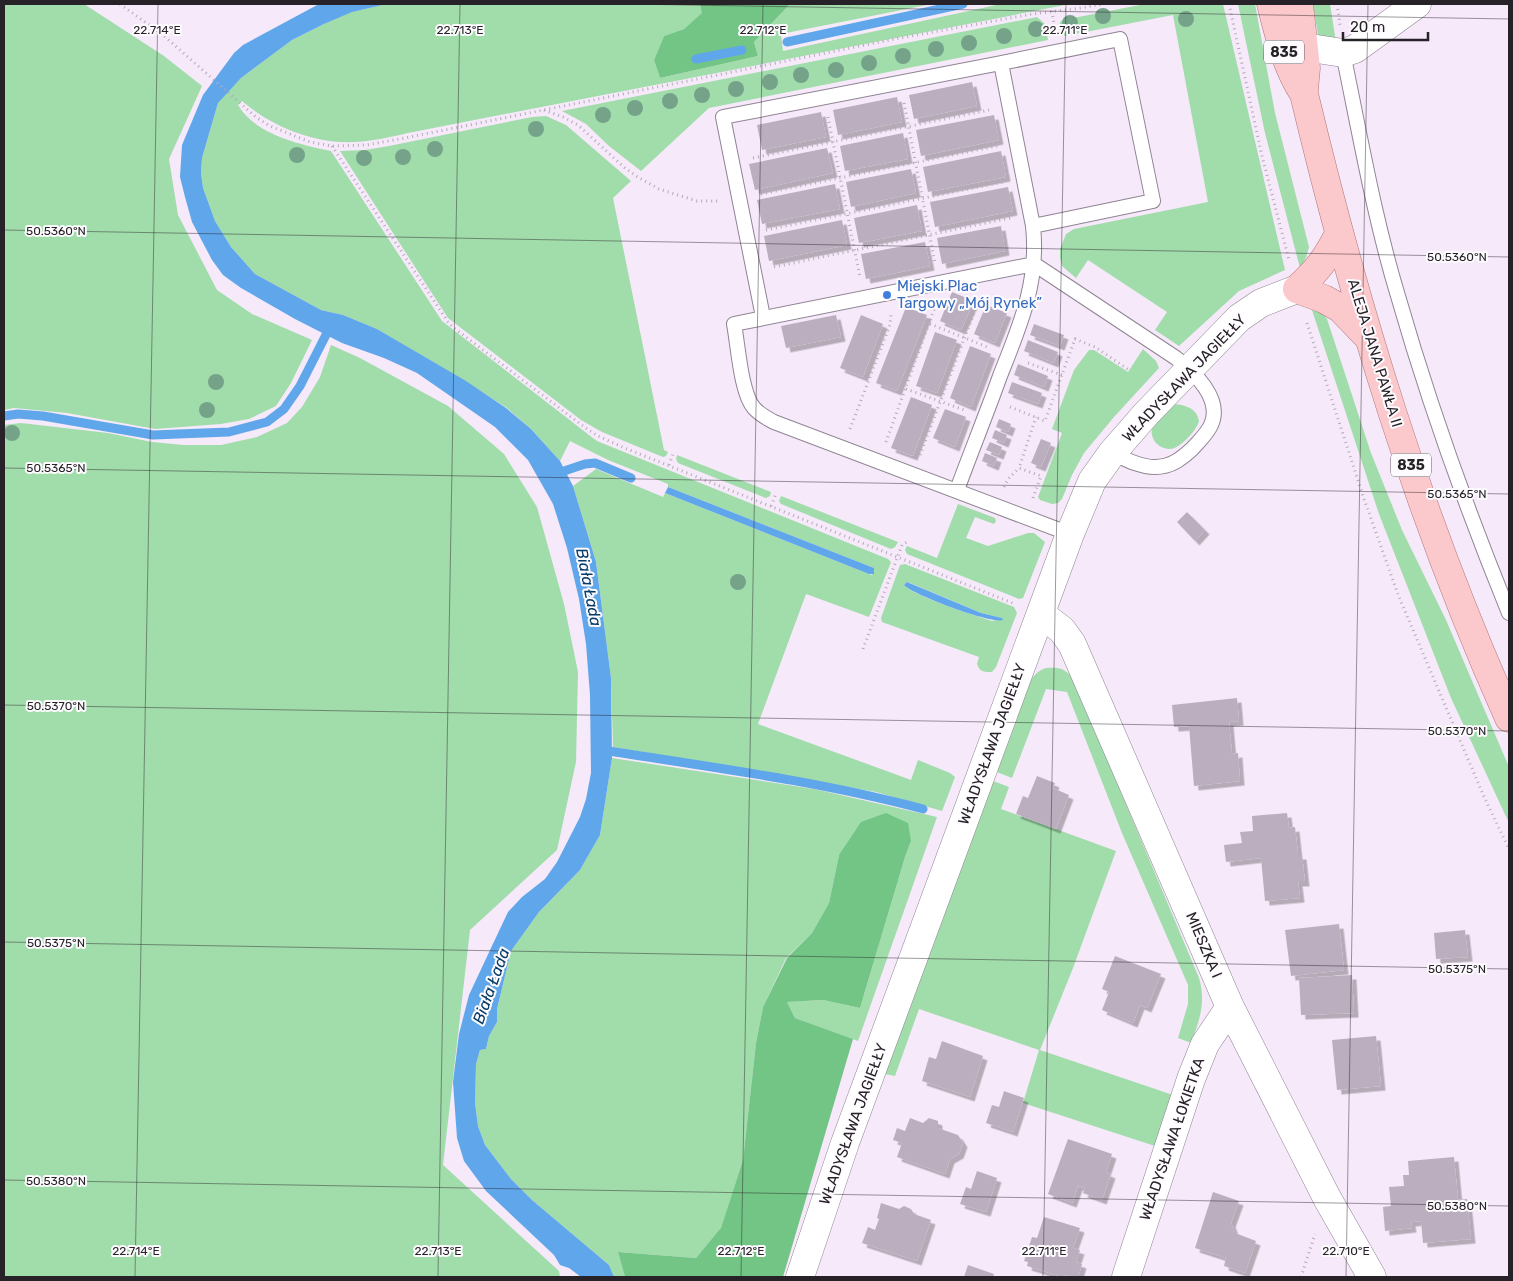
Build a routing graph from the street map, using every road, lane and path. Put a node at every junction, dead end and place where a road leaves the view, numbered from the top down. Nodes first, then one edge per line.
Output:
1 (120, 4) edge
2 (1103, 4) edge
3 (1228, 4) edge
4 (1271, 4) edge
5 (1299, 4) edge
6 (1417, 4) edge
7 (1052, 11) junction
8 (1054, 24) dead end
9 (1304, 47) junction
10 (1343, 53) junction
11 (1001, 63) junction
12 (1304, 94) junction
13 (824, 97) junction
14 (1009, 105) junction
15 (544, 110) junction
16 (832, 142) junction
17 (1016, 142) junction
18 (332, 146) junction
19 (732, 162) junction
20 (840, 178) junction
21 (1024, 178) junction
22 (739, 199) junction
23 (847, 214) junction
24 (1032, 220) junction
25 (746, 234) junction
26 (1339, 234) junction
27 (854, 250) junction
28 (1289, 262) dead end
29 (1034, 264) junction
30 (754, 271) junction
31 (982, 274) junction
32 (892, 292) junction
33 (864, 298) junction
34 (1301, 302) junction
35 (763, 317) junction
36 (1369, 338) junction
37 (1189, 368) junction
38 (1129, 370) dead end
39 (906, 389) dead end
40 (991, 400) junction
41 (940, 402) junction
42 (1036, 417) junction
43 (984, 418) junction
44 (843, 448) junction
45 (1112, 453) junction
46 (673, 454) dead end
47 (669, 465) junction
48 (913, 474) junction
49 (957, 490) junction
50 (776, 494) dead end
51 (771, 506) junction
52 (1026, 517) junction
53 (1070, 534) junction
54 (907, 542) dead end
55 (898, 556) junction
56 (1509, 613) edge
57 (1041, 614) junction
58 (863, 649) dead end
59 (1509, 718) edge
60 (1509, 849) edge
61 (1230, 1007) junction
62 (800, 1277) edge
63 (1126, 1277) edge
64 (1372, 1277) edge

1 - 18 path
2 - 7 path
3 - 28 path
4 - 12 main road, ALEJA JANA PAWŁA II / 835
5 - 9 main road, ALEJA JANA PAWŁA II / 835
6 - 10 street
7 - 8 path
7 - 15 path
9 - 10 street
9 - 12 main road, ALEJA JANA PAWŁA II / 835
10 - 56 lane
11 - 13 lane
11 - 14 lane
11 - 24 lane
12 - 26 main road, ALEJA JANA PAWŁA II / 835
13 - 16 path
13 - 19 lane
14 - 16 path
14 - 17 lane
15 - 18 path
15 - 22 path
16 - 19 path
16 - 20 path
17 - 20 path
17 - 21 lane
18 - 47 path
19 - 22 lane
20 - 22 path
20 - 23 path
21 - 23 path
21 - 24 lane
22 - 25 lane
23 - 25 path
23 - 27 path
24 - 27 path
24 - 29 lane
25 - 30 lane
26 - 34 main road
26 - 36 main road, ALEJA JANA PAWŁA II / 835
27 - 30 path
27 - 33 path
29 - 31 lane
29 - 37 lane
29 - 40 lane
30 - 35 lane
31 - 32 lane
31 - 41 path
32 - 33 lane
32 - 44 path
33 - 35 lane
34 - 36 main road
34 - 37 street, WŁADYSŁAWA JAGIEŁŁY
34 - 60 path
35 - 44 lane
36 - 59 main road, ALEJA JANA PAWŁA II / 835
37 - 45 street, WŁADYSŁAWA JAGIEŁŁY
37 - 45 lane
38 - 42 path
39 - 41 path
40 - 42 path
40 - 43 lane
41 - 43 path
41 - 48 path
42 - 52 path
43 - 49 lane
44 - 48 lane
45 - 53 street, WŁADYSŁAWA JAGIEŁŁY
46 - 47 path
47 - 51 path
48 - 49 lane
49 - 52 lane
50 - 51 path
51 - 55 path
52 - 53 lane
53 - 57 street, WŁADYSŁAWA JAGIEŁŁY
54 - 55 path
55 - 57 path
55 - 58 path
57 - 61 street, MIESZKA I
57 - 62 street, WŁADYSŁAWA JAGIEŁŁY
61 - 63 street, WŁADYSŁAWA ŁOKIETKA
61 - 64 street, MIESZKA I

